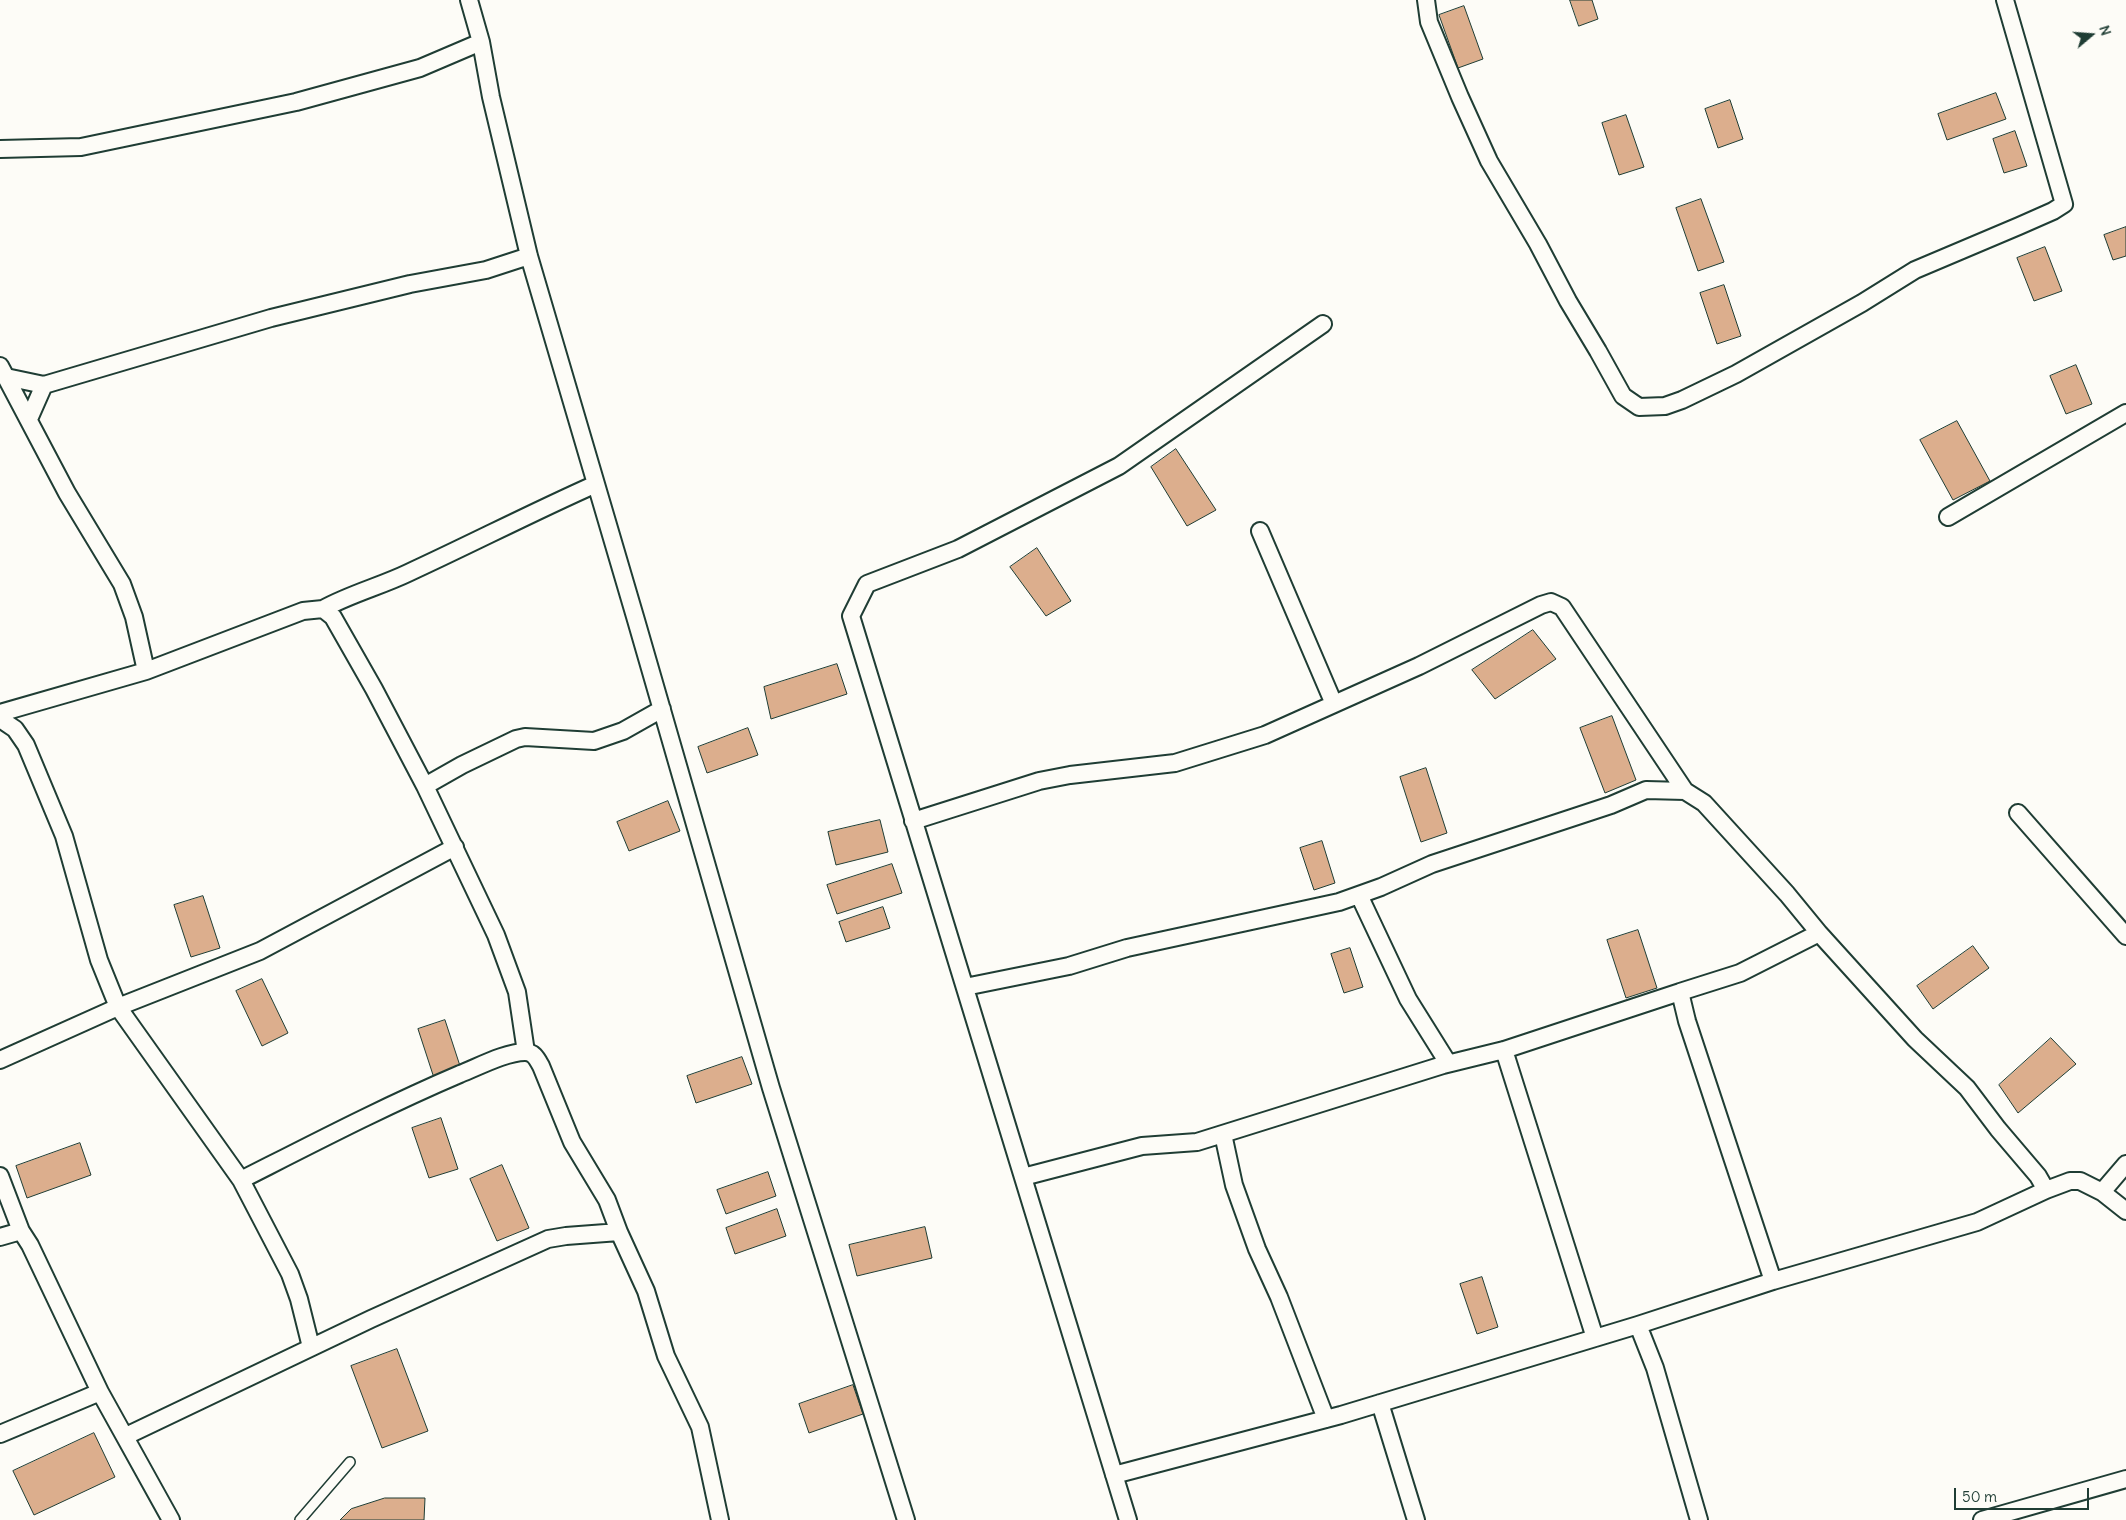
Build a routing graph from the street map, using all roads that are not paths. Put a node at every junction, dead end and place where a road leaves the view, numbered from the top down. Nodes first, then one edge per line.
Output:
1 (469, 0) edge
2 (1426, 0) edge
3 (2005, 0) edge
4 (481, 42) junction
5 (0, 149) edge
6 (529, 256) junction
7 (1322, 324) dead end
8 (3, 372) edge
9 (44, 386) junction
10 (2126, 413) edge
11 (29, 419) junction
12 (596, 484) junction
13 (1948, 518) dead end
14 (1260, 531) dead end
15 (324, 609) junction
16 (146, 671) junction
17 (1334, 704) junction
18 (662, 709) junction
19 (0, 713) edge
20 (0, 719) edge
21 (425, 786) junction
22 (1685, 791) junction
23 (2018, 813) dead end
24 (914, 821) junction
25 (455, 848) junction
26 (1359, 895) junction
27 (1819, 933) junction
28 (2126, 936) edge
29 (965, 987) junction
30 (1680, 992) junction
31 (118, 1007) junction
32 (1504, 1050) junction
33 (526, 1052) junction
34 (0, 1060) edge
35 (1448, 1063) junction
36 (1223, 1134) junction
37 (2126, 1164) edge
38 (0, 1176) edge
39 (1023, 1177) junction
40 (241, 1180) junction
41 (2046, 1190) junction
42 (2102, 1192) junction
43 (2126, 1211) edge
44 (21, 1231) junction
45 (619, 1232) junction
46 (0, 1237) edge
47 (1773, 1281) junction
48 (1638, 1325) junction
49 (1595, 1338) junction
50 (311, 1347) junction
51 (100, 1392) junction
52 (1380, 1403) junction
53 (1326, 1419) junction
54 (0, 1434) edge
55 (126, 1436) junction
56 (350, 1462) dead end
57 (1114, 1475) junction
58 (2126, 1479) edge
59 (2015, 1515) edge
60 (171, 1520) edge
61 (300, 1520) edge
62 (720, 1520) edge
63 (906, 1520) edge
64 (1128, 1520) edge
65 (1416, 1520) edge
66 (1699, 1520) edge
67 (1982, 1520) edge

1 - 4 street
2 - 3 street
4 - 5 street
4 - 6 street
6 - 9 street
6 - 12 street
7 - 24 street
8 - 9 street
8 - 11 street
9 - 11 street
10 - 13 street
11 - 16 street
12 - 15 street
12 - 18 street
14 - 17 street
15 - 16 street
15 - 21 street
16 - 19 street
17 - 22 street
17 - 24 street
18 - 21 street
18 - 63 street
20 - 31 street
21 - 25 street
22 - 26 street
22 - 27 street
23 - 28 street
24 - 29 street
25 - 31 street
25 - 33 street
26 - 29 street
26 - 35 street
27 - 30 street
27 - 41 street
29 - 39 street
30 - 32 street
30 - 47 street
31 - 34 street
31 - 40 street
32 - 35 street
32 - 49 street
33 - 40 street
33 - 45 street
35 - 36 street
36 - 39 street
36 - 53 street
37 - 42 street
38 - 44 street
39 - 57 street
40 - 50 street
41 - 42 street
41 - 47 street
42 - 43 street
44 - 46 street
44 - 51 street
45 - 50 street
45 - 62 street
47 - 48 street
48 - 49 street
48 - 66 street
49 - 52 street
50 - 55 street
51 - 54 street
51 - 55 street
52 - 53 street
52 - 65 street
53 - 57 street
55 - 60 street
56 - 61 lane
57 - 64 street
58 - 59 street
59 - 67 street

